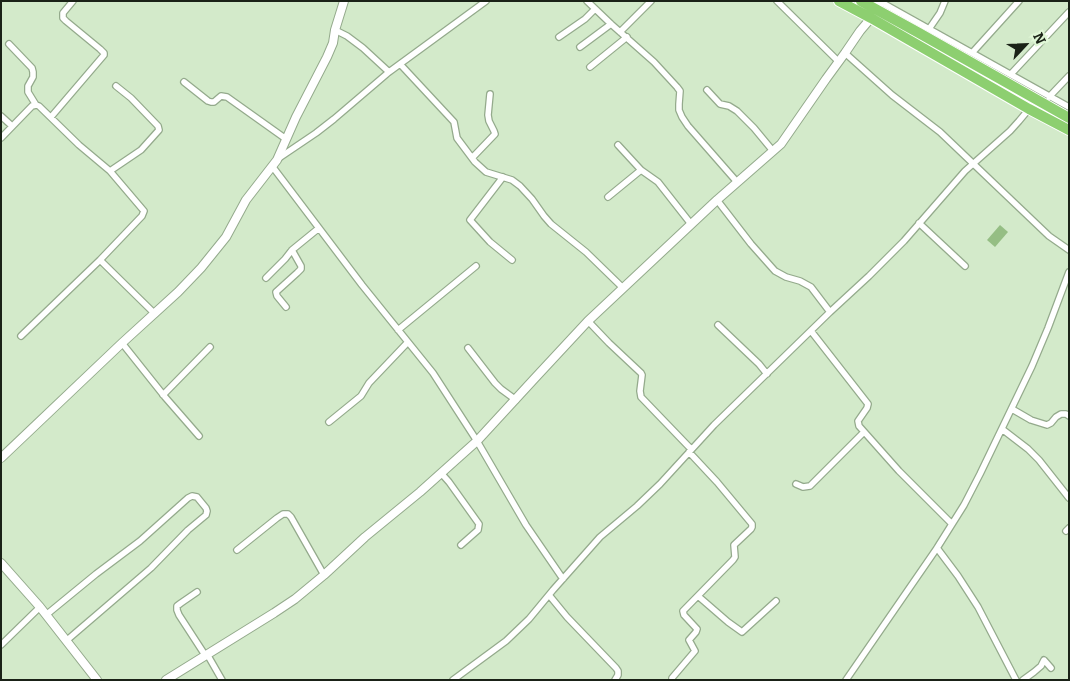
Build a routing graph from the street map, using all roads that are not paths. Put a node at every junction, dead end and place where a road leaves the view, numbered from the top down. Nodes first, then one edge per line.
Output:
1 (73, 1) edge
2 (344, 1) edge
3 (486, 1) edge
4 (587, 1) edge
5 (651, 1) edge
6 (777, 1) edge
7 (839, 1) edge
8 (945, 1) edge
9 (1019, 1) edge
10 (872, 6) edge
11 (595, 9) junction
12 (1069, 12) edge
13 (611, 24) junction
14 (929, 29) junction
15 (335, 30) junction
16 (620, 32) junction
17 (559, 37) dead end
18 (627, 37) junction
19 (9, 44) dead end
20 (580, 47) dead end
21 (972, 52) junction
22 (845, 53) junction
23 (839, 62) junction
24 (400, 64) junction
25 (590, 67) dead end
26 (390, 72) junction
27 (1011, 74) junction
28 (1069, 76) edge
29 (184, 82) dead end
30 (116, 86) dead end
31 (707, 90) dead end
32 (490, 94) dead end
33 (1050, 97) junction
34 (36, 105) junction
35 (1069, 107) edge
36 (1029, 109) junction
37 (1, 116) edge
38 (51, 117) junction
39 (1069, 118) edge
40 (12, 126) junction
41 (1069, 130) edge
42 (1, 138) edge
43 (286, 139) junction
44 (618, 145) dead end
45 (773, 151) junction
46 (472, 158) junction
47 (274, 163) junction
48 (973, 164) junction
49 (641, 170) junction
50 (110, 171) junction
51 (503, 178) junction
52 (736, 182) junction
53 (608, 197) dead end
54 (717, 200) junction
55 (920, 223) junction
56 (691, 224) junction
57 (319, 228) junction
58 (292, 250) junction
59 (1069, 250) edge
60 (100, 260) junction
61 (512, 260) dead end
62 (476, 266) dead end
63 (965, 266) dead end
64 (1069, 272) edge
65 (266, 278) dead end
66 (623, 288) junction
67 (286, 307) dead end
68 (830, 312) junction
69 (155, 314) junction
70 (588, 321) junction
71 (718, 325) dead end
72 (398, 330) junction
73 (811, 330) junction
74 (20, 336) dead end
75 (408, 342) junction
76 (122, 343) junction
77 (210, 347) dead end
78 (468, 348) dead end
79 (767, 374) junction
80 (163, 395) junction
81 (516, 400) junction
82 (1012, 409) junction
83 (1069, 416) edge
84 (329, 422) dead end
85 (1002, 430) junction
86 (864, 432) junction
87 (199, 436) dead end
88 (477, 441) junction
89 (690, 450) junction
90 (1, 458) edge
91 (441, 473) junction
92 (796, 484) dead end
93 (1069, 498) edge
94 (952, 524) junction
95 (461, 545) dead end
96 (937, 548) junction
97 (237, 550) dead end
98 (1, 563) edge
99 (324, 575) junction
100 (562, 579) junction
101 (197, 592) dead end
102 (549, 595) junction
103 (698, 596) junction
104 (776, 601) dead end
105 (40, 607) junction
106 (46, 615) junction
107 (66, 641) junction
108 (1, 645) edge
109 (206, 654) junction
110 (1051, 668) dead end
111 (97, 680) edge
112 (166, 680) edge
113 (222, 680) edge
114 (453, 680) edge
115 (615, 680) edge
116 (672, 680) edge
117 (846, 680) edge
118 (1016, 680) edge
119 (1022, 680) edge

1 - 38 street
2 - 15 street
3 - 24 street
4 - 11 street
5 - 16 street
6 - 23 street
7 - 10 highway
8 - 14 street
9 - 21 street
10 - 14 street
10 - 22 street
10 - 36 highway
10 - 39 highway
11 - 13 street
11 - 17 street
12 - 27 street
13 - 16 street
13 - 20 street
14 - 21 street
15 - 26 street
15 - 43 street
16 - 18 street
18 - 25 street
18 - 52 street
19 - 34 street
21 - 27 street
22 - 23 street
22 - 48 street
23 - 45 street
24 - 26 street
24 - 46 street
26 - 47 street
27 - 33 street
28 - 33 street
29 - 43 street
30 - 50 street
31 - 45 street
32 - 46 street
33 - 35 street
34 - 38 street
34 - 40 street
36 - 41 highway
36 - 48 street
37 - 40 street
38 - 50 street
40 - 42 street
43 - 47 street
44 - 49 street
45 - 52 street
46 - 51 street
47 - 57 street
47 - 69 street
48 - 55 street
48 - 59 street
49 - 53 street
49 - 56 street
50 - 60 street
51 - 61 street
51 - 66 street
52 - 54 street
54 - 56 street
54 - 68 street
55 - 63 street
55 - 68 street
56 - 66 street
57 - 58 street
57 - 72 street
58 - 65 street
58 - 67 street
60 - 69 street
60 - 74 street
62 - 72 street
64 - 82 street
66 - 70 street
68 - 73 street
69 - 76 street
70 - 81 street
70 - 89 street
71 - 79 street
72 - 75 street
73 - 79 street
73 - 86 street
75 - 84 street
75 - 88 street
76 - 80 street
76 - 90 street
77 - 80 street
78 - 81 street
79 - 89 street
80 - 87 street
81 - 88 street
82 - 83 street
82 - 85 street
85 - 93 street
85 - 94 street
86 - 92 street
86 - 94 street
88 - 91 street
88 - 100 street
89 - 100 street
89 - 103 street
91 - 95 street
91 - 99 street
94 - 96 street
96 - 117 street
96 - 118 street
97 - 99 street
98 - 105 street
99 - 109 street
100 - 102 street
101 - 109 street
102 - 114 street
102 - 115 street
103 - 104 street
103 - 116 street
105 - 106 street
105 - 108 street
106 - 107 street
106 - 107 street
107 - 111 street
109 - 112 street
109 - 113 street
110 - 119 street

